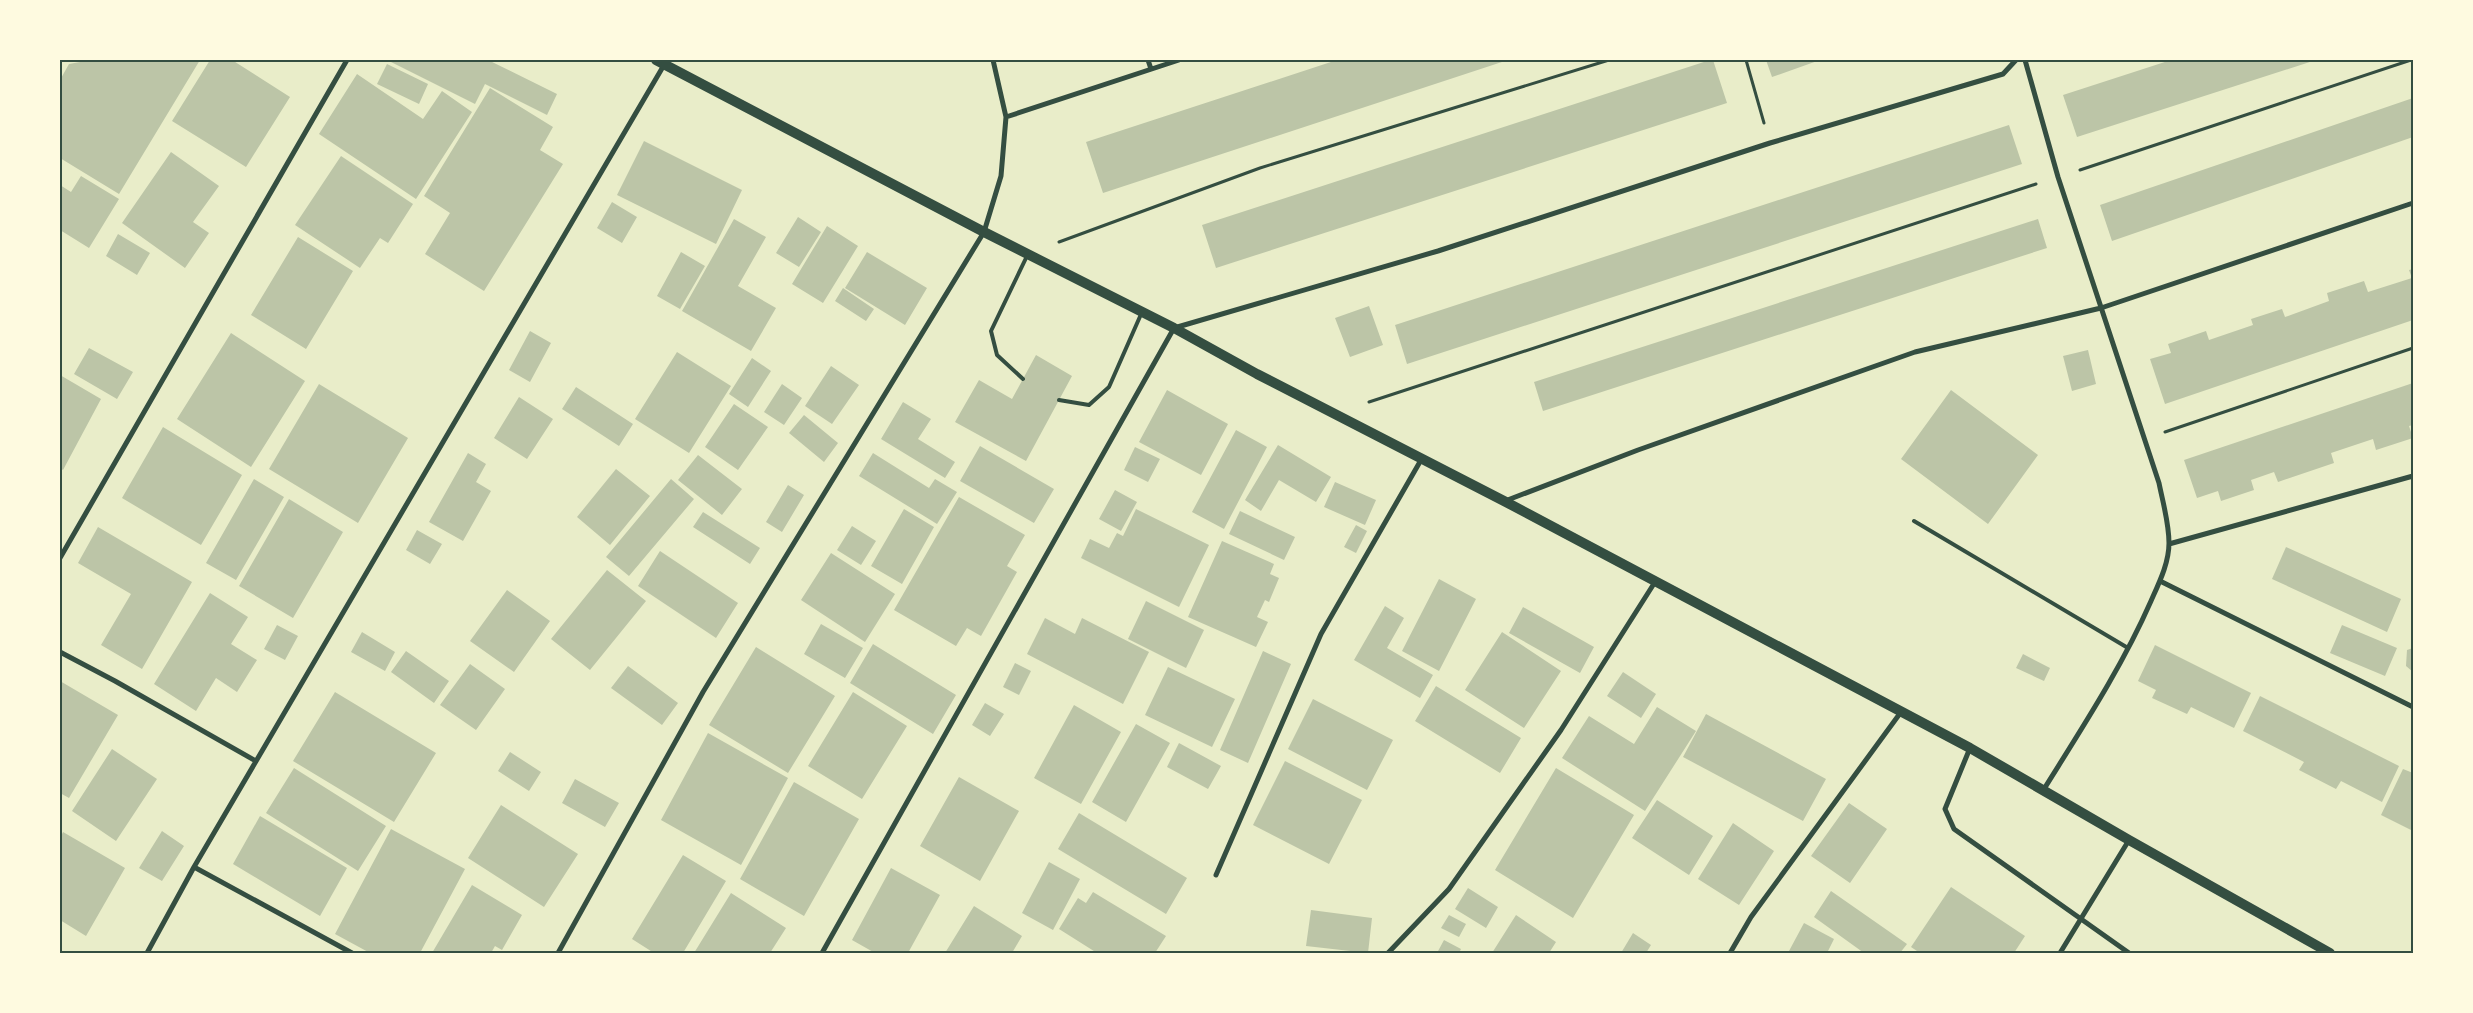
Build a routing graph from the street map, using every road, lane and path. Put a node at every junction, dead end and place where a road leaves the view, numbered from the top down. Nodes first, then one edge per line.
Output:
1 (347, 60) edge
2 (993, 60) edge
3 (1148, 60) edge
4 (1180, 60) edge
5 (1609, 60) edge
6 (1746, 60) edge
7 (2016, 60) edge
8 (2025, 60) edge
9 (2412, 60) edge
10 (660, 62) edge
11 (1151, 70) junction
12 (1006, 117) junction
13 (1770, 143) junction
14 (2058, 177) junction
15 (2413, 203) edge
16 (984, 232) junction
17 (1028, 253) junction
18 (2101, 308) junction
19 (1142, 312) junction
20 (1174, 328) junction
21 (2413, 348) edge
22 (1022, 379) dead end
23 (1059, 400) dead end
24 (1333, 414) junction
25 (2145, 439) junction
26 (1421, 460) junction
27 (2413, 476) edge
28 (1504, 501) junction
29 (1914, 521) dead end
30 (2169, 544) junction
31 (60, 558) edge
32 (2160, 581) junction
33 (1655, 582) junction
34 (2128, 648) junction
35 (60, 652) edge
36 (2413, 706) edge
37 (1901, 712) junction
38 (1970, 748) junction
39 (256, 761) junction
40 (2044, 789) junction
41 (2129, 840) junction
42 (194, 867) junction
43 (1216, 874) dead end
44 (2081, 920) junction
45 (147, 953) edge
46 (352, 953) edge
47 (558, 953) edge
48 (822, 953) edge
49 (1388, 953) edge
50 (1730, 953) edge
51 (2060, 953) edge
52 (2129, 953) edge
53 (2330, 953) edge

1 - 31 street
2 - 12 street
3 - 11 street
4 - 11 street
5 - 17 path
6 - 13 path
7 - 13 street
8 - 14 street
9 - 14 path
10 - 16 main road
10 - 39 street
11 - 12 street
12 - 16 street
13 - 20 street
14 - 18 street
14 - 24 path
15 - 18 street
16 - 17 main road
16 - 47 street
17 - 19 main road
17 - 22 lane
18 - 25 street
18 - 28 street
19 - 20 main road
19 - 23 lane
20 - 24 main road
20 - 48 street
21 - 25 path
24 - 26 main road
25 - 30 street
26 - 28 main road
26 - 43 street
27 - 30 street
28 - 33 main road
29 - 34 lane
30 - 32 street
32 - 34 street
32 - 36 street
33 - 37 main road
33 - 49 street
34 - 40 street
35 - 39 street
37 - 38 main road
37 - 50 street
38 - 40 main road
38 - 44 street
39 - 42 street
40 - 41 main road
41 - 44 street
41 - 53 main road
42 - 45 street
42 - 46 street
44 - 51 street
44 - 52 street

